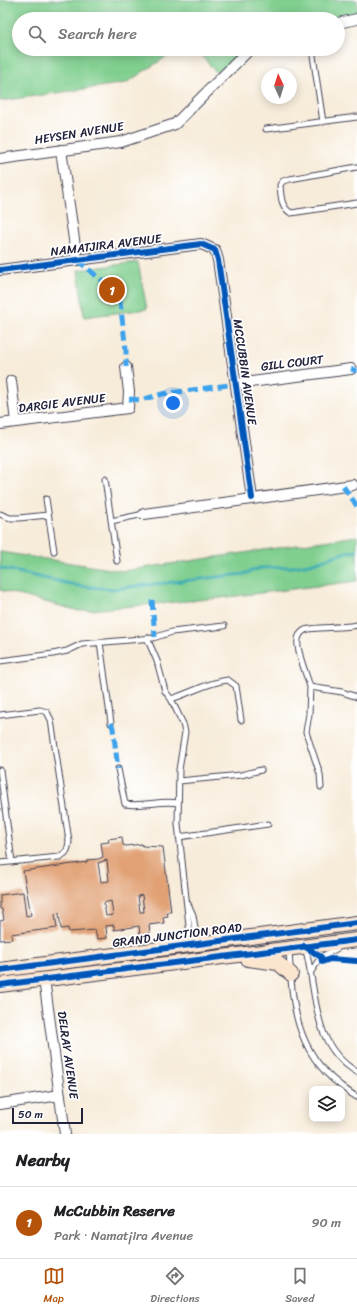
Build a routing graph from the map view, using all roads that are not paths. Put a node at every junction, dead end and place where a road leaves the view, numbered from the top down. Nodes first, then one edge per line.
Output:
1 (357, 19) edge
2 (345, 22) edge
3 (243, 56) edge
4 (313, 56) edge
5 (357, 117) edge
6 (322, 122) junction
7 (266, 129) dead end
8 (61, 150) junction
9 (0, 159) edge
10 (357, 167) edge
11 (357, 203) edge
12 (215, 250) joint
13 (77, 260) junction
14 (0, 270) edge
15 (126, 367) dead end
16 (351, 369) dead end
17 (11, 382) dead end
18 (236, 384) junction
19 (16, 422) junction
20 (0, 424) edge
21 (105, 480) dead end
22 (353, 485) dead end
23 (252, 498) junction
24 (46, 499) dead end
25 (0, 514) edge
26 (144, 514) joint
27 (48, 515) junction
28 (111, 521) junction
29 (54, 551) dead end
30 (117, 561) dead end
31 (357, 625) edge
32 (224, 626) dead end
33 (147, 638) junction
34 (100, 642) junction
35 (0, 661) edge
36 (310, 687) junction
37 (357, 697) edge
38 (171, 699) junction
39 (0, 715) edge
40 (241, 720) dead end
41 (111, 723) dead end
42 (118, 769) dead end
43 (0, 770) edge
44 (261, 770) dead end
45 (179, 781) junction
46 (320, 787) dead end
47 (2, 799) edge
48 (178, 803) junction
49 (268, 824) dead end
50 (179, 836) junction
51 (12, 862) junction
52 (0, 863) edge
53 (357, 923) edge
54 (302, 930) junction
55 (286, 932) junction
56 (357, 940) edge
57 (194, 944) junction
58 (304, 946) junction
59 (288, 948) junction
60 (219, 956) junction
61 (42, 964) junction
62 (0, 970) edge
63 (310, 973) junction
64 (291, 974) junction
65 (44, 979) junction
66 (0, 985) edge
67 (357, 1072) edge
68 (60, 1095) junction
69 (357, 1097) edge
70 (0, 1104) edge
71 (66, 1134) edge

1 - 2 street
3 - 8 street, HEYSEN AVENUE
4 - 6 lane
5 - 6 lane
6 - 7 lane
8 - 9 street, HEYSEN AVENUE
8 - 13 street
10 - 11 lane
12 - 13 street, NAMATJIRA AVENUE
12 - 18 street, MCCUBBIN AVENUE
13 - 14 street, NAMATJIRA AVENUE
15 - 19 street, DARGIE AVENUE
16 - 18 street, GILL COURT
17 - 19 street
18 - 23 street, MCCUBBIN AVENUE
19 - 20 street, DARGIE AVENUE
21 - 28 lane
22 - 23 street
23 - 26 street
24 - 27 lane
25 - 27 lane
26 - 28 lane
27 - 29 lane
28 - 30 lane
31 - 36 lane
32 - 33 lane
33 - 34 lane
33 - 38 lane
34 - 35 lane
34 - 41 lane
36 - 37 lane
36 - 46 lane
38 - 40 lane
38 - 45 lane
39 - 51 lane
42 - 48 lane
43 - 47 lane
44 - 45 lane
45 - 48 lane
47 - 51 lane
48 - 50 lane
49 - 50 lane
50 - 57 lane
51 - 52 lane
53 - 54 main road, GRAND JUNCTION ROAD
54 - 55 main road, GRAND JUNCTION ROAD
54 - 58 main road
55 - 57 main road, GRAND JUNCTION ROAD
55 - 59 main road
56 - 58 main road
56 - 63 lane
57 - 61 main road, GRAND JUNCTION ROAD
58 - 59 main road
58 - 63 lane
59 - 60 main road
59 - 64 lane
60 - 64 main road
60 - 65 main road
61 - 62 main road, GRAND JUNCTION ROAD
61 - 65 main road
63 - 67 lane
64 - 69 lane
65 - 66 main road
65 - 68 street, DELRAY AVENUE
68 - 70 street
68 - 71 street, DELRAY AVENUE

